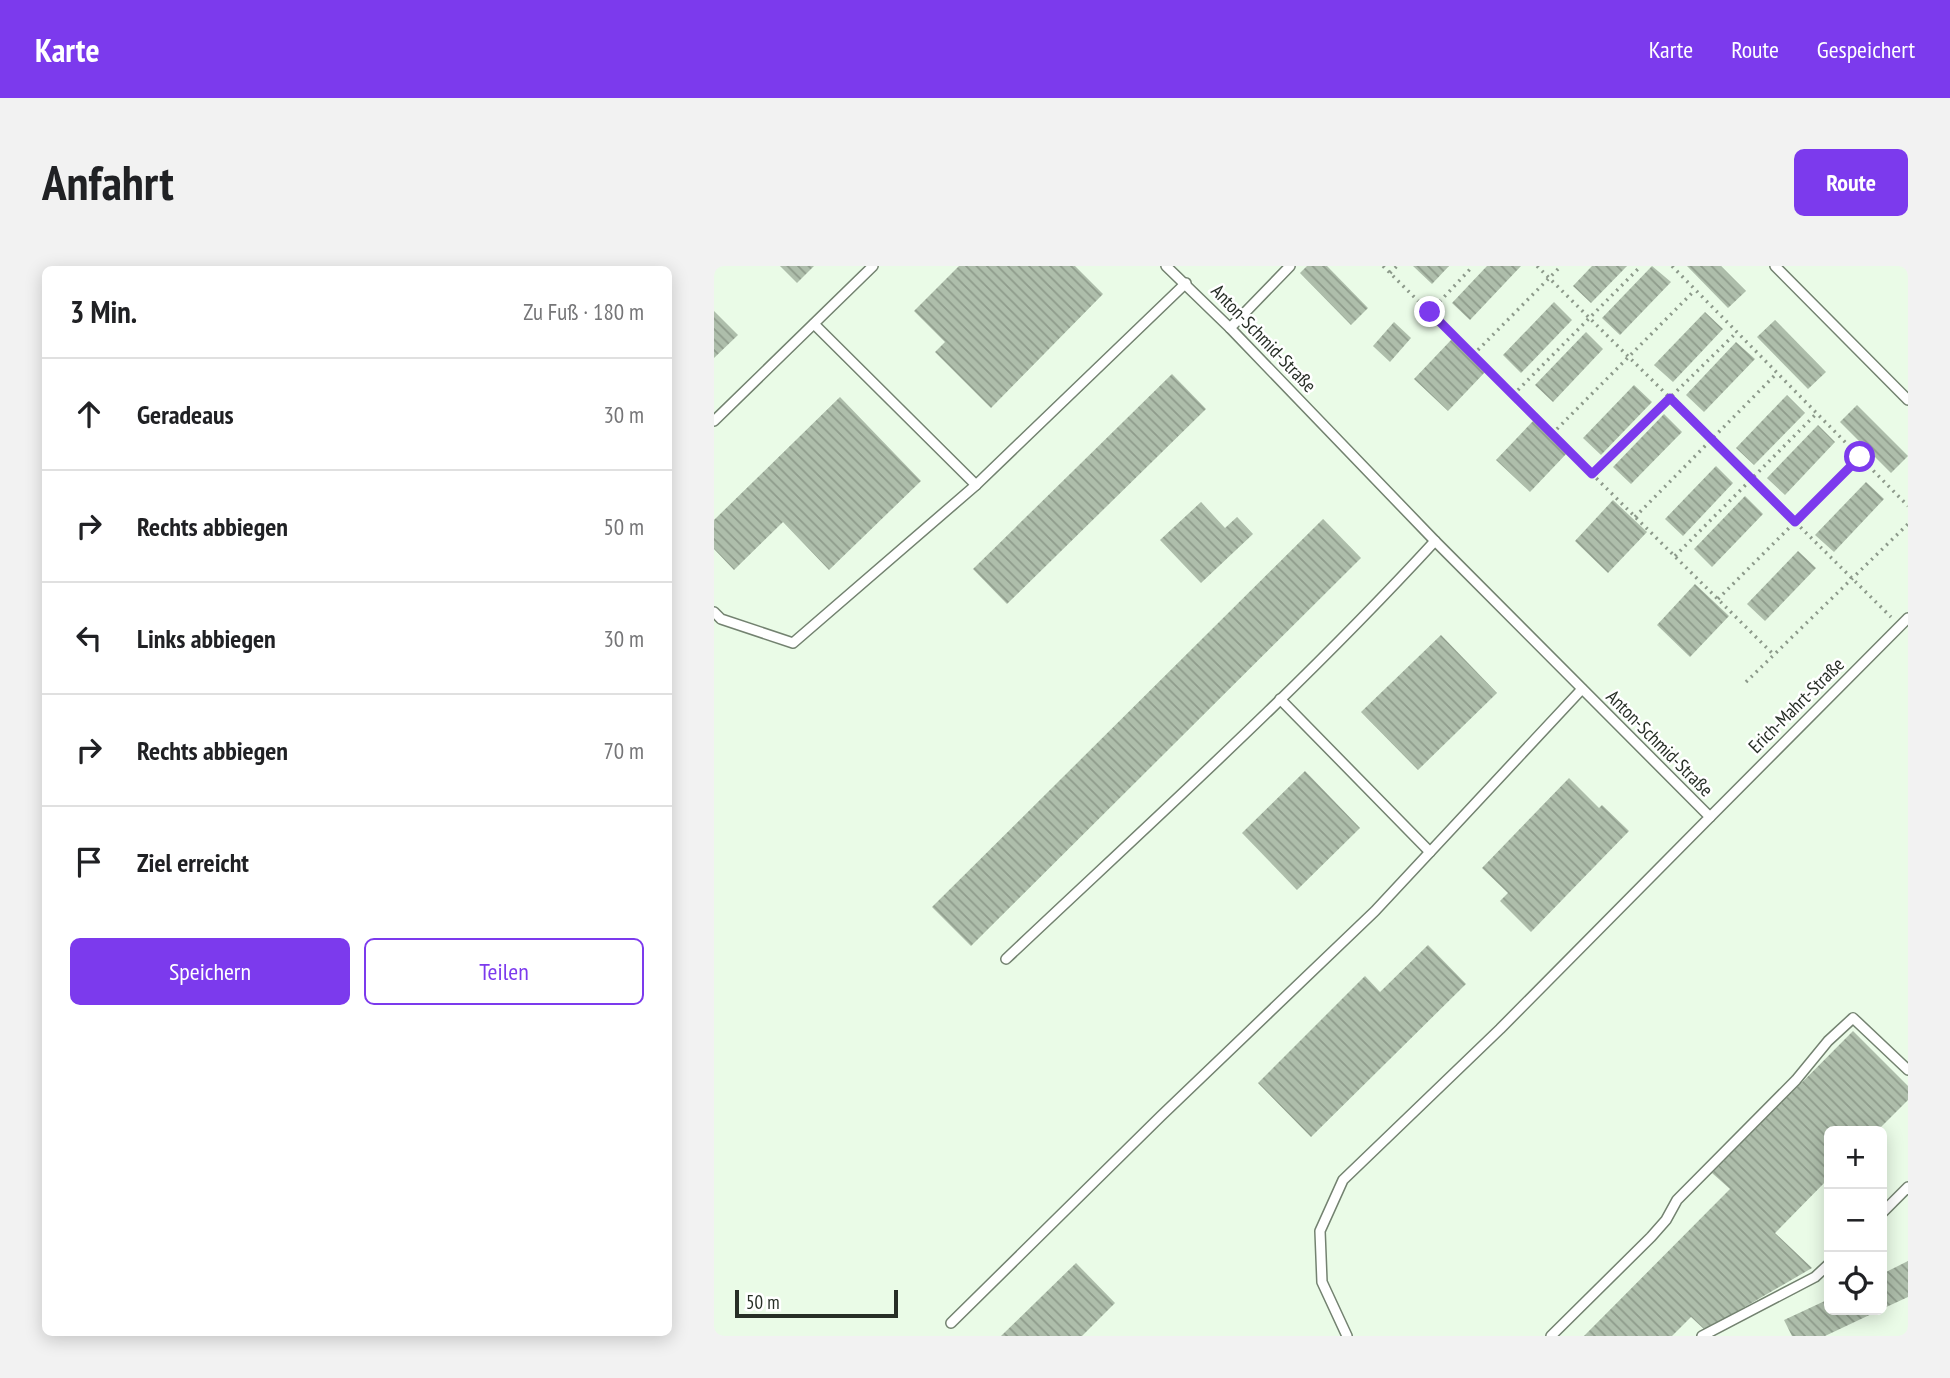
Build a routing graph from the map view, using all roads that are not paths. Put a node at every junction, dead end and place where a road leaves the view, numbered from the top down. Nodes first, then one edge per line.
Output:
1 (873, 266) edge
2 (1166, 266) edge
3 (1290, 266) edge
4 (1775, 266) edge
5 (1186, 283) junction
6 (814, 324) junction
7 (1230, 328) junction
8 (1908, 400) edge
9 (714, 421) edge
10 (976, 485) junction
11 (1435, 541) junction
12 (714, 612) edge
13 (1908, 618) edge
14 (1582, 689) junction
15 (1280, 699) junction
16 (1710, 817) junction
17 (1430, 852) junction
18 (1006, 959) dead end
19 (1908, 1070) edge
20 (1908, 1187) edge
21 (1887, 1208) edge
22 (1824, 1269) edge
23 (951, 1323) dead end
24 (1348, 1336) edge
25 (1551, 1336) edge
26 (1702, 1336) edge

1 - 6 lane
2 - 5 lane, Anton-Schmid-Straße
3 - 7 lane
4 - 8 lane
5 - 7 lane, Anton-Schmid-Straße
5 - 10 lane
6 - 9 lane
6 - 10 lane
7 - 11 lane, Anton-Schmid-Straße
10 - 12 lane
11 - 14 lane, Anton-Schmid-Straße
11 - 15 lane
13 - 16 lane, Erich-Mahrt-Straße
14 - 16 lane, Anton-Schmid-Straße
14 - 17 lane
15 - 17 lane
15 - 18 lane
16 - 24 lane, Anton-Schmid-Straße
17 - 23 lane
19 - 25 lane
20 - 21 lane
22 - 26 lane

